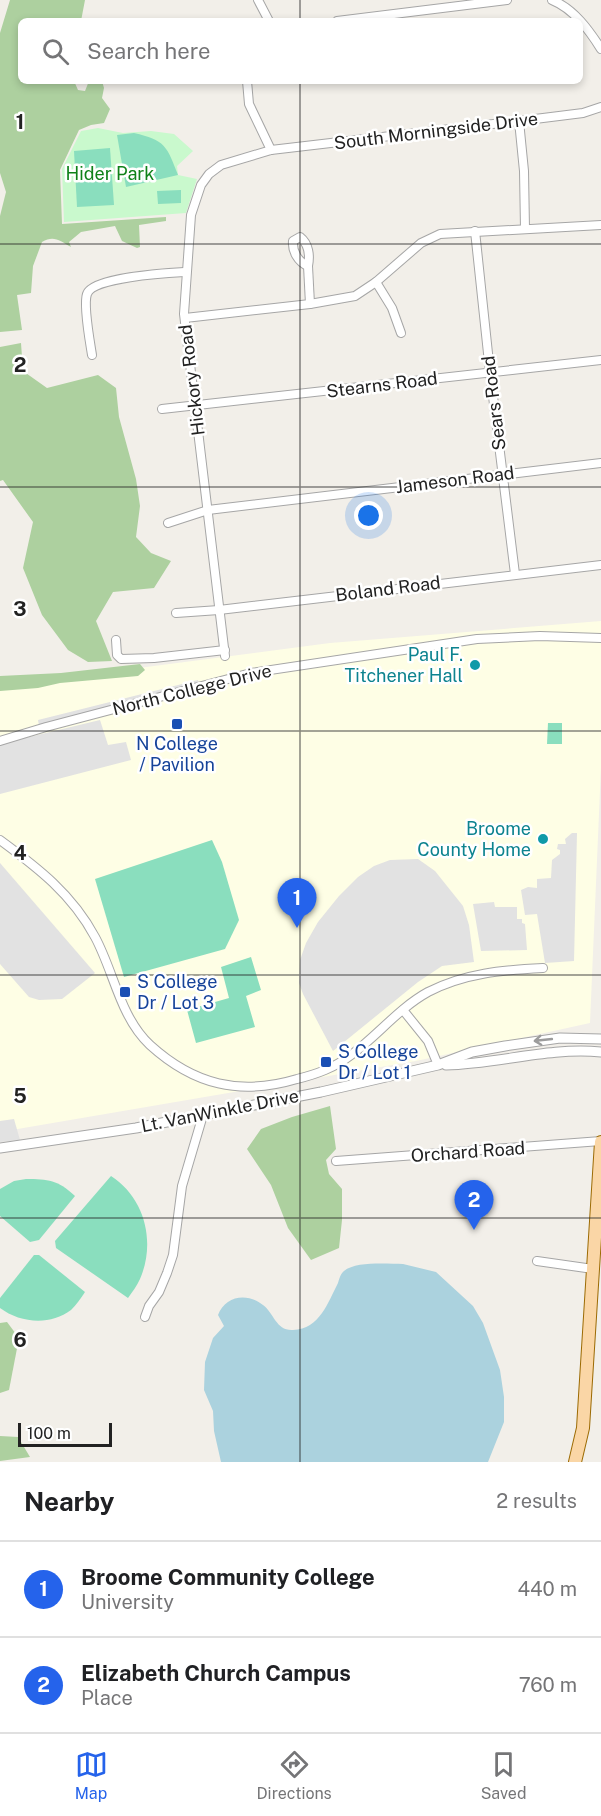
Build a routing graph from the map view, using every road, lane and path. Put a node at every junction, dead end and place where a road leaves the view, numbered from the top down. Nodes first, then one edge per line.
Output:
1 (258, 0) edge
2 (507, 0) edge
3 (552, 0) edge
4 (267, 18) edge
5 (361, 18) edge
6 (577, 18) edge
7 (583, 26) edge
8 (601, 49) edge
9 (245, 84) edge
10 (601, 106) edge
11 (519, 121) junction
12 (271, 150) junction
13 (601, 225) edge
14 (525, 229) junction
15 (475, 231) junction
16 (308, 266) dead end
17 (186, 272) junction
18 (376, 282) junction
19 (310, 304) junction
20 (185, 318) junction
21 (401, 333) dead end
22 (92, 355) dead end
23 (601, 360) edge
24 (490, 372) junction
25 (195, 406) junction
26 (162, 410) dead end
27 (601, 463) edge
28 (502, 474) junction
29 (208, 510) junction
30 (168, 523) dead end
31 (601, 565) edge
32 (515, 574) junction
33 (219, 610) junction
34 (176, 613) dead end
35 (601, 638) edge
36 (116, 640) dead end
37 (0, 741) edge
38 (0, 840) edge
39 (543, 968) dead end
40 (403, 1010) junction
41 (601, 1039) edge
42 (601, 1052) edge
43 (438, 1065) junction
44 (203, 1115) junction
45 (601, 1142) edge
46 (0, 1148) edge
47 (336, 1161) dead end
48 (537, 1261) dead end
49 (593, 1269) junction
50 (145, 1317) dead end
51 (575, 1462) edge

1 - 4 street
2 - 5 street
3 - 6 street
7 - 8 street
9 - 12 street
10 - 11 street, South Morningside Drive
11 - 12 street, South Morningside Drive
11 - 14 street
12 - 17 street, Hickory Road
13 - 14 street
14 - 15 street
15 - 18 street
15 - 24 street, Sears Road
16 - 19 street
17 - 20 street, Hickory Road
17 - 22 street
18 - 19 street
18 - 21 street
19 - 20 street
20 - 25 street, Hickory Road
23 - 24 street, Stearns Road
24 - 25 street, Stearns Road
24 - 28 street, Sears Road
25 - 26 street, Stearns Road
25 - 29 street, Hickory Road
27 - 28 street, Jameson Road
28 - 29 street, Jameson Road
28 - 32 street, Sears Road
29 - 30 street, Jameson Road
29 - 33 street, Hickory Road
31 - 32 street, Boland Road
32 - 33 street, Boland Road
33 - 34 street, Boland Road
33 - 36 street, Hickory Road
35 - 37 street, North College Drive
38 - 40 street
39 - 40 street
40 - 43 street
41 -> 43 street, Lt. VanWinkle Drive
42 - 43 street, Lt. VanWinkle Drive
43 - 44 street, Lt. VanWinkle Drive
44 - 46 street, Lt. VanWinkle Drive
44 - 50 street
45 - 47 street, Orchard Road
45 - 49 main road
48 - 49 street
49 - 51 main road

